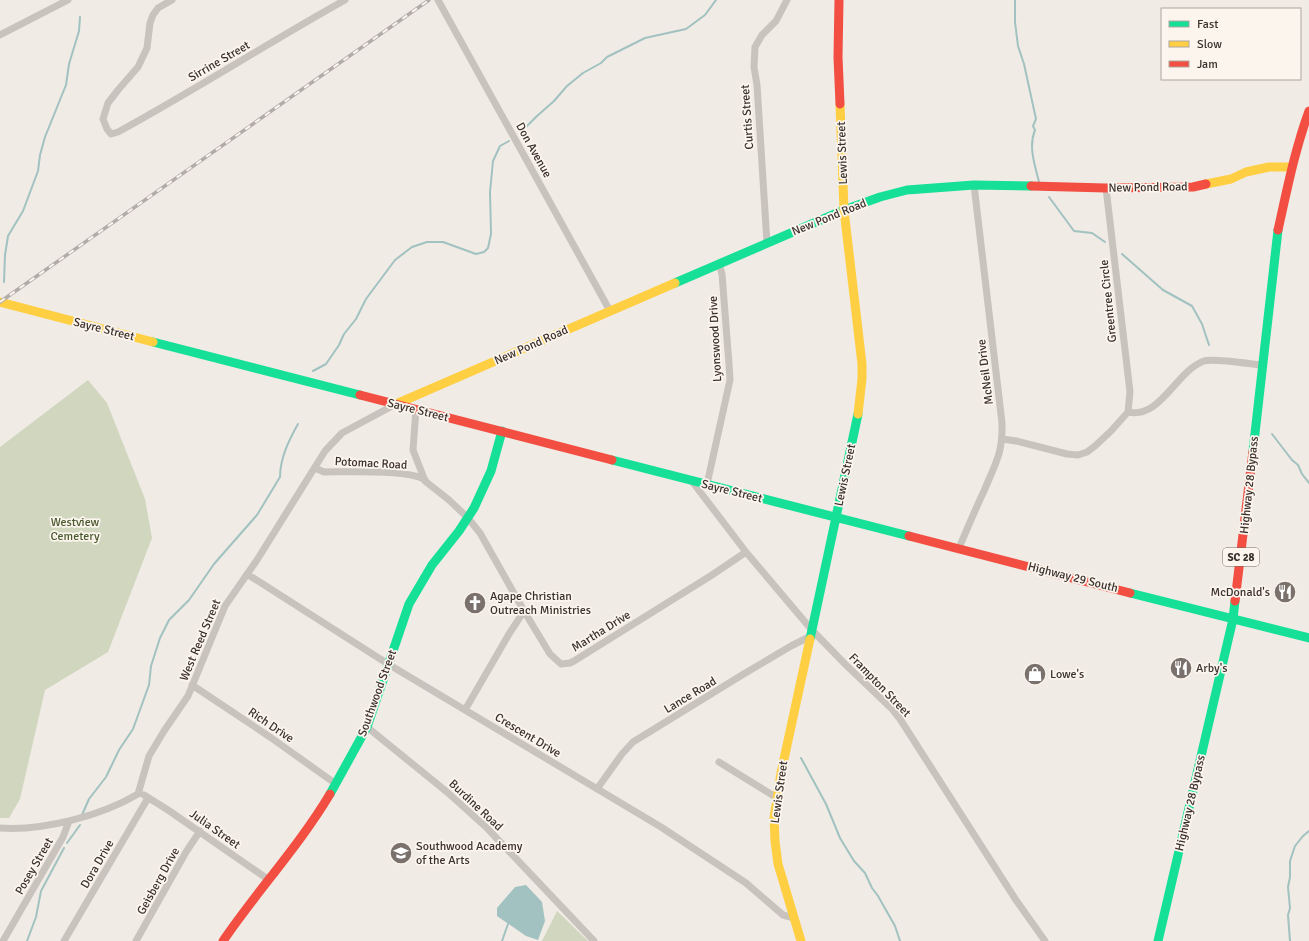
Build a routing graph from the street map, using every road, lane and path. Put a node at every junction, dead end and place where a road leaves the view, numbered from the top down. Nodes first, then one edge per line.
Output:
1 (68, 0) edge
2 (172, 0) edge
3 (345, 0) edge
4 (438, 0) edge
5 (787, 0) edge
6 (839, 0) edge
7 (0, 36) edge
8 (1309, 111) edge
9 (1292, 167) junction
10 (974, 185) junction
11 (1106, 188) junction
12 (844, 210) junction
13 (767, 243) junction
14 (719, 264) junction
15 (0, 302) edge
16 (610, 311) junction
17 (1262, 365) junction
18 (396, 404) junction
19 (416, 409) junction
20 (1128, 412) junction
21 (502, 431) junction
22 (1002, 439) junction
23 (315, 468) junction
24 (425, 480) junction
25 (691, 480) junction
26 (707, 484) junction
27 (468, 518) junction
28 (836, 518) junction
29 (959, 548) junction
30 (746, 552) junction
31 (248, 574) junction
32 (524, 612) junction
33 (1233, 619) junction
34 (810, 633) junction
35 (1309, 638) edge
36 (388, 664) junction
37 (192, 685) junction
38 (465, 710) junction
39 (367, 727) junction
40 (719, 762) dead end
41 (336, 784) junction
42 (597, 789) junction
43 (138, 792) junction
44 (148, 798) junction
45 (777, 798) junction
46 (69, 821) junction
47 (0, 828) edge
48 (200, 831) junction
49 (269, 880) junction
50 (794, 918) junction
51 (3, 941) edge
52 (64, 941) edge
53 (136, 941) edge
54 (223, 941) edge
55 (594, 941) edge
56 (801, 941) edge
57 (1045, 941) edge
58 (1158, 941) edge

1 - 7 street
2 - 3 street, Sirrine Street
4 - 16 street, Don Avenue
5 - 13 street, Curtis Street
6 - 12 main road, Lewis Street
8 - 9 main road, SC 28
9 - 11 main road, New Pond Road
9 - 17 main road, Highway 28 Bypass / SC 28
10 - 11 main road, New Pond Road
10 - 12 main road, New Pond Road
10 - 22 street, McNeil Drive
11 - 20 street, Greentree Circle
12 - 13 main road, New Pond Road
12 - 28 main road, Lewis Street
13 - 14 main road, New Pond Road
14 - 16 main road, New Pond Road
14 - 26 street, Lyonswood Drive
15 - 18 main road, Sayre Street
16 - 18 main road, New Pond Road
17 - 20 street
17 - 33 main road, Highway 28 Bypass / SC 28
18 - 19 main road, Sayre Street
18 - 23 street, West Reed Street
19 - 21 main road, Sayre Street
19 - 24 street, Martha Drive
20 - 22 street
21 - 25 main road, Sayre Street
21 - 27 main road, Southwood Street
22 - 29 street, McNeil Drive
23 - 24 street, Potomac Road
23 - 31 street, West Reed Street
24 - 27 street, Martha Drive
25 - 26 main road, Sayre Street
25 - 30 street, Frampton Street
26 - 28 main road, Sayre Street
27 - 32 street, Martha Drive
27 - 36 main road, Southwood Street
28 - 29 main road, Highway 29 South
28 - 34 main road, Lewis Street
29 - 33 main road, Highway 29 South
30 - 32 street, Martha Drive
30 - 34 street, Frampton Street
31 - 36 street, Crescent Drive
31 - 37 street, West Reed Street
32 - 38 street
33 - 35 main road, Highway 29 South
33 - 58 main road, Highway 28 Bypass / SC 28
34 - 42 street, Lance Road
34 - 45 main road, Lewis Street
34 - 57 street, Frampton Street
36 - 38 street, Crescent Drive
36 - 39 main road, Southwood Street
37 - 41 street, Rich Drive
37 - 43 street, West Reed Street
38 - 42 street, Crescent Drive
39 - 41 main road, Southwood Street
39 - 55 street, Burdine Road
40 - 45 street
41 - 49 main road, Southwood Street
42 - 50 street, Crescent Drive
43 - 44 street, Julia Street
43 - 46 street
44 - 48 street, Julia Street
44 - 52 street, Dora Drive
45 - 50 main road, Lewis Street
46 - 47 street
46 - 51 street, Posey Street
48 - 49 street, Julia Street
48 - 53 street, Geisberg Drive
49 - 54 main road, Southwood Street
50 - 56 main road, Lewis Street

